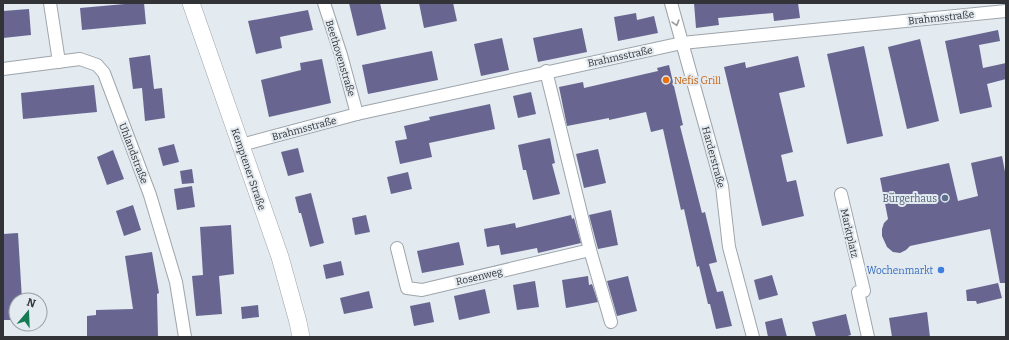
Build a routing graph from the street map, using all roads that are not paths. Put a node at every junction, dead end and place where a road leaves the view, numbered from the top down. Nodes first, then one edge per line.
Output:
1 (50, 3) edge
2 (191, 3) edge
3 (324, 3) edge
4 (670, 3) edge
5 (1006, 11) edge
6 (682, 42) junction
7 (59, 62) junction
8 (3, 69) edge
9 (546, 71) junction
10 (357, 114) junction
11 (241, 145) junction
12 (841, 194) dead end
13 (397, 248) dead end
14 (590, 250) junction
15 (611, 322) dead end
16 (185, 337) edge
17 (301, 337) edge
18 (753, 337) edge
19 (868, 337) edge

1 - 7 street
2 - 11 main road, Kemptener Straße
3 - 10 street, Beethovenstraße
4 -> 6 street, Harderstraße
5 - 6 street, Brahmsstraße
6 - 9 street, Brahmsstraße
6 - 18 street, Harderstraße
7 - 8 street, Uhlandstraße
7 - 16 street, Uhlandstraße
9 - 10 street, Brahmsstraße
9 - 14 street
10 - 11 street, Brahmsstraße
11 - 17 main road, Kemptener Straße
12 - 19 street, Marktplatz
13 - 14 street, Rosenweg
14 - 15 street

